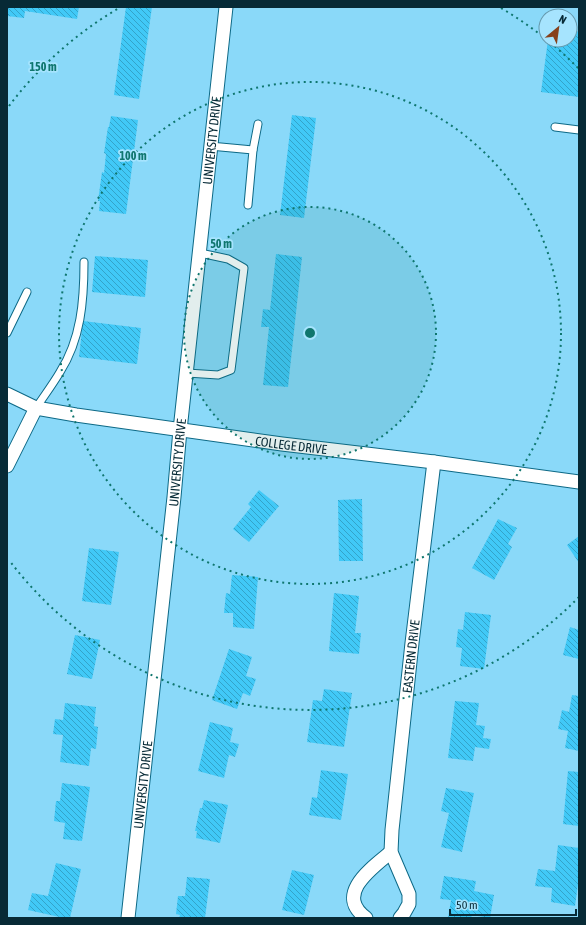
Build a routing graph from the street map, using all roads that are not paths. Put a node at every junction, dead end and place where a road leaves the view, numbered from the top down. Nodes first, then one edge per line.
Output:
1 (226, 7) edge
2 (258, 124) dead end
3 (555, 126) dead end
4 (579, 130) edge
5 (210, 146) junction
6 (253, 150) junction
7 (248, 205) dead end
8 (200, 253) junction
9 (84, 262) dead end
10 (27, 292) dead end
11 (7, 333) edge
12 (186, 373) junction
13 (7, 394) edge
14 (36, 408) junction
15 (180, 430) junction
16 (434, 462) junction
17 (7, 466) edge
18 (579, 482) edge
19 (391, 852) junction
20 (128, 918) edge
21 (366, 918) edge
22 (400, 918) edge

1 - 5 street, UNIVERSITY DRIVE
2 - 6 lane
3 - 4 lane
5 - 6 lane
5 - 8 street, UNIVERSITY DRIVE
6 - 7 lane
8 - 12 street, UNIVERSITY DRIVE
8 - 12 lane
9 - 14 lane
10 - 11 lane
12 - 15 street, UNIVERSITY DRIVE
13 - 14 street, COLLEGE DRIVE
14 - 15 street, COLLEGE DRIVE
14 - 17 street
15 - 16 street, COLLEGE DRIVE
15 - 20 street, UNIVERSITY DRIVE
16 - 18 street, COLLEGE DRIVE
16 - 19 street, EASTERN DRIVE
19 - 21 street
19 - 22 street, EASTERN DRIVE

